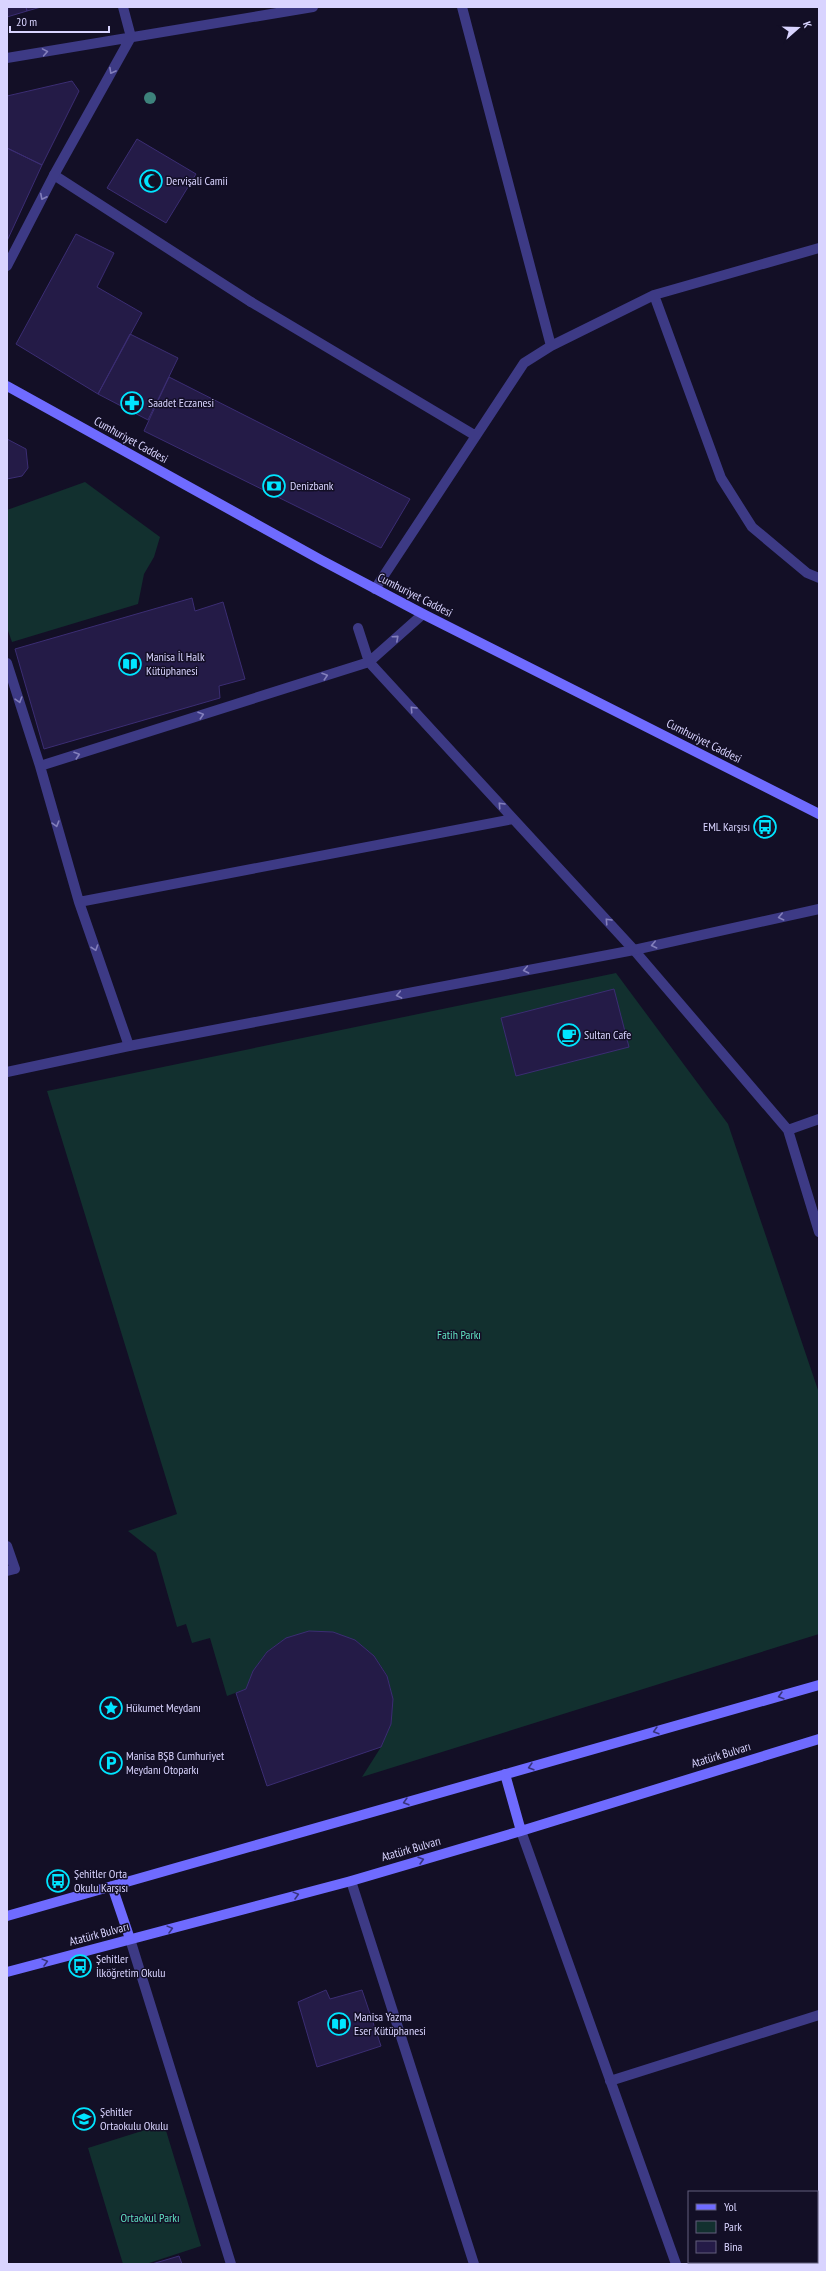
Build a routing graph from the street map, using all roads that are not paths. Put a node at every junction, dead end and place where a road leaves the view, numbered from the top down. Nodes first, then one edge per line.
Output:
1 (123, 7) edge
2 (313, 7) edge
3 (462, 7) edge
4 (132, 36) junction
5 (7, 58) edge
6 (54, 175) junction
7 (819, 248) edge
8 (7, 266) edge
9 (654, 295) junction
10 (551, 346) junction
11 (7, 386) edge
12 (476, 436) junction
13 (819, 578) edge
14 (375, 588) junction
15 (423, 614) junction
16 (358, 628) dead end
17 (369, 662) junction
18 (7, 663) edge
19 (40, 766) junction
20 (819, 814) edge
21 (513, 819) junction
22 (79, 902) junction
23 (819, 909) edge
24 (634, 950) junction
25 (129, 1046) junction
26 (7, 1072) edge
27 (819, 1118) edge
28 (788, 1130) junction
29 (819, 1232) edge
30 (7, 1546) edge
31 (11, 1570) edge
32 (819, 1685) edge
33 (819, 1738) edge
34 (505, 1774) junction
35 (521, 1831) junction
36 (350, 1880) junction
37 (112, 1886) junction
38 (7, 1916) edge
39 (130, 1939) junction
40 (7, 1972) edge
41 (819, 2015) edge
42 (610, 2081) junction
43 (232, 2264) edge
44 (474, 2264) edge
45 (676, 2264) edge

1 - 4 street
2 - 4 street
3 - 10 street
5 -> 4 street
4 -> 6 street
6 -> 8 street
6 - 12 street
7 - 9 street
9 - 10 street
9 - 13 street
10 - 12 street
11 - 14 main road, Cumhuriyet Caddesi
12 - 14 street
14 - 15 main road, Cumhuriyet Caddesi
17 -> 15 street
15 - 20 main road, Cumhuriyet Caddesi
16 - 17 street
19 -> 17 street
21 -> 17 street
18 -> 19 street
19 -> 22 street
21 - 22 street
24 -> 21 street
22 -> 25 street
23 -> 24 street
24 -> 25 street
24 - 28 street
25 - 26 street
27 - 28 street
28 - 29 street
30 - 31 street
32 -> 34 main road
33 - 35 main road, Atatürk Bulvarı
34 - 35 main road
34 -> 37 main road
36 -> 35 main road, Atatürk Bulvarı
35 - 42 street
39 -> 36 main road, Atatürk Bulvarı
36 - 44 street
37 - 38 main road
37 - 39 main road
40 -> 39 main road, Atatürk Bulvarı
39 - 43 street
41 - 42 street
42 - 45 street

